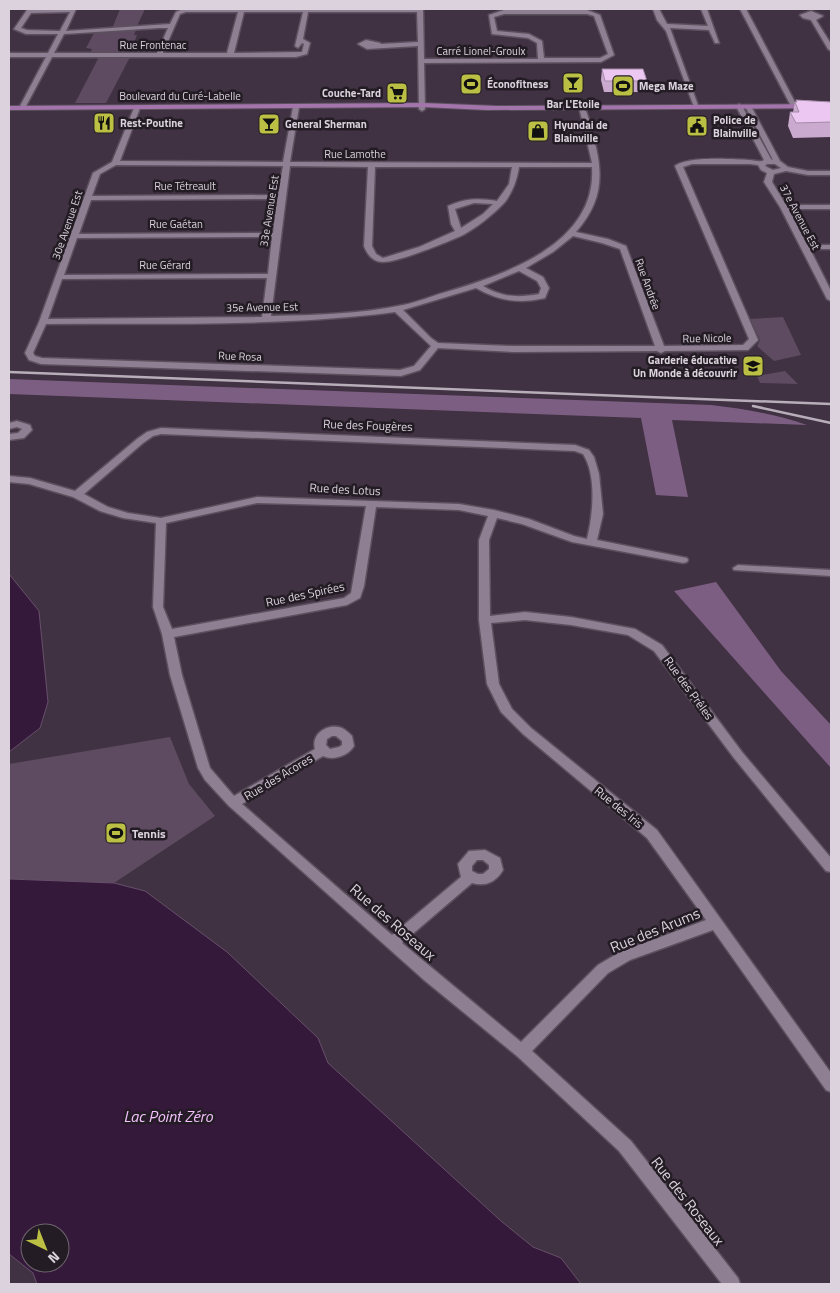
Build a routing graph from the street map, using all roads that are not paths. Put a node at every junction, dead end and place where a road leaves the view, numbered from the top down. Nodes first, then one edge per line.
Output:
1 (242, 9) edge
2 (656, 9) edge
3 (704, 9) edge
4 (743, 9) edge
5 (74, 10) edge
6 (184, 10) edge
7 (306, 10) edge
8 (420, 10) edge
9 (813, 19) dead end
10 (172, 26) junction
11 (665, 26) junction
12 (712, 28) junction
13 (62, 32) junction
14 (717, 42) dead end
15 (378, 44) dead end
16 (422, 44) junction
17 (831, 49) edge
18 (9, 55) edge
19 (49, 55) junction
20 (159, 55) junction
21 (230, 55) junction
22 (541, 60) junction
23 (422, 61) junction
24 (743, 106) junction
25 (794, 106) junction
26 (831, 106) edge
27 (296, 107) junction
28 (423, 107) junction
29 (582, 107) junction
30 (697, 107) junction
31 (9, 108) edge
32 (22, 108) junction
33 (137, 108) junction
34 (756, 138) junction
35 (765, 138) junction
36 (115, 163) junction
37 (765, 163) junction
38 (778, 163) junction
39 (288, 164) junction
40 (372, 165) junction
41 (516, 165) junction
42 (596, 165) junction
43 (785, 169) junction
44 (770, 172) junction
45 (831, 173) edge
46 (281, 197) junction
47 (88, 198) junction
48 (498, 203) junction
49 (784, 207) junction
50 (831, 207) edge
51 (460, 233) junction
52 (572, 233) junction
53 (276, 235) junction
54 (75, 236) junction
55 (804, 247) junction
56 (831, 247) edge
57 (520, 268) junction
58 (270, 276) junction
59 (60, 277) junction
60 (478, 286) junction
61 (830, 294) edge
62 (397, 309) junction
63 (266, 319) junction
64 (43, 322) junction
65 (436, 345) junction
66 (660, 350) junction
67 (32, 358) joint
68 (9, 426) edge
69 (9, 437) edge
70 (9, 479) edge
71 (77, 495) junction
72 (371, 503) junction
73 (494, 513) junction
74 (160, 521) junction
75 (591, 543) junction
76 (683, 560) dead end
77 (738, 568) dead end
78 (831, 573) edge
79 (485, 620) junction
80 (168, 634) junction
81 (322, 751) dead end
82 (233, 803) junction
83 (831, 867) edge
84 (470, 877) dead end
85 (715, 923) junction
86 (392, 943) junction
87 (522, 1051) junction
88 (831, 1085) edge
89 (732, 1284) edge

1 - 6 street
1 - 7 street
1 - 21 street
2 - 11 street
3 - 12 street
4 - 25 street
5 - 13 street
5 - 13 street
6 - 10 street
7 - 8 street
7 - 21 street, Rue Frontenac
8 - 16 street
9 - 17 street
10 - 13 street
10 - 20 street
11 - 12 street
11 - 30 street
12 - 14 street
13 - 19 street
15 - 16 street
16 - 23 street
18 - 19 street, Rue Frontenac
19 - 20 street, Rue Frontenac
19 - 32 street
20 - 21 street, Rue Frontenac
22 - 22 street, Carré Lionel-Groulx
22 - 23 street, Carré Lionel-Groulx
23 - 28 street
24 - 25 main road, Boulevard du Curé-Labelle
24 - 30 main road, Boulevard du Curé-Labelle
24 - 34 street
24 - 35 street
25 - 26 main road, Boulevard du Curé-Labelle
27 - 28 main road, Boulevard du Curé-Labelle
27 - 33 main road, Boulevard du Curé-Labelle
27 - 39 street, 33e Avenue Est
28 - 29 main road, Boulevard du Curé-Labelle
29 - 30 main road, Boulevard du Curé-Labelle
29 - 42 street, 35e Avenue Est
31 - 32 main road, Boulevard du Curé-Labelle
32 - 33 main road, Boulevard du Curé-Labelle
33 - 36 street
34 - 35 street
34 - 37 street
35 - 38 street
36 - 39 street, Rue Lamothe
36 - 47 street, 30e Avenue Est
37 - 38 street
37 - 44 street
37 - 66 street, Rue Nicole
38 - 43 street
39 - 40 street, Rue Lamothe
39 - 46 street, 33e Avenue Est
40 - 41 street, Rue Lamothe
40 - 51 street
41 - 42 street, Rue Lamothe
41 - 48 street
42 - 52 street, 35e Avenue Est
43 - 44 street
43 - 45 street
44 - 49 street, 37e Avenue Est
46 - 47 street, Rue Tétreault
46 - 53 street, 33e Avenue Est
47 - 54 street, 30e Avenue Est
48 - 51 street
48 - 51 street
49 - 50 street
49 - 55 street, 37e Avenue Est
52 - 57 street, 35e Avenue Est
52 - 66 street, Rue Andrée
53 - 54 street, Rue Gaétan
53 - 58 street, 33e Avenue Est
54 - 59 street, 30e Avenue Est
55 - 56 street
55 - 61 street, 37e Avenue Est
57 - 60 street, 35e Avenue Est
57 - 60 street
58 - 59 street, Rue Gérard
58 - 63 street, 33e Avenue Est
59 - 64 street, 30e Avenue Est
60 - 62 street, 35e Avenue Est
62 - 63 street, 35e Avenue Est
62 - 65 street
63 - 64 street, 35e Avenue Est
64 - 67 street, 30e Avenue Est
65 - 66 street, Rue Nicole
65 - 67 street, Rue Rosa
68 - 69 street
70 - 71 street, Rue des Lotus
71 - 74 street, Rue des Lotus
71 - 75 street, Rue des Fougères
72 - 73 street, Rue des Lotus
72 - 74 street, Rue des Lotus
72 - 80 street, Rue des Spirées
73 - 75 street, Rue des Lotus
73 - 79 street, Rue des Iris
74 - 80 street, Rue des Roseaux
75 - 76 street, Rue des Lotus
77 - 78 street
79 - 83 street, Rue des Prêles
79 - 85 street, Rue des Iris
80 - 82 street, Rue des Roseaux
81 - 82 street, Rue des Acores
82 - 86 street, Rue des Roseaux
84 - 86 street
85 - 87 street, Rue des Arums
85 - 88 street, Rue des Iris
86 - 87 street, Rue des Roseaux
87 - 89 street, Rue des Roseaux

